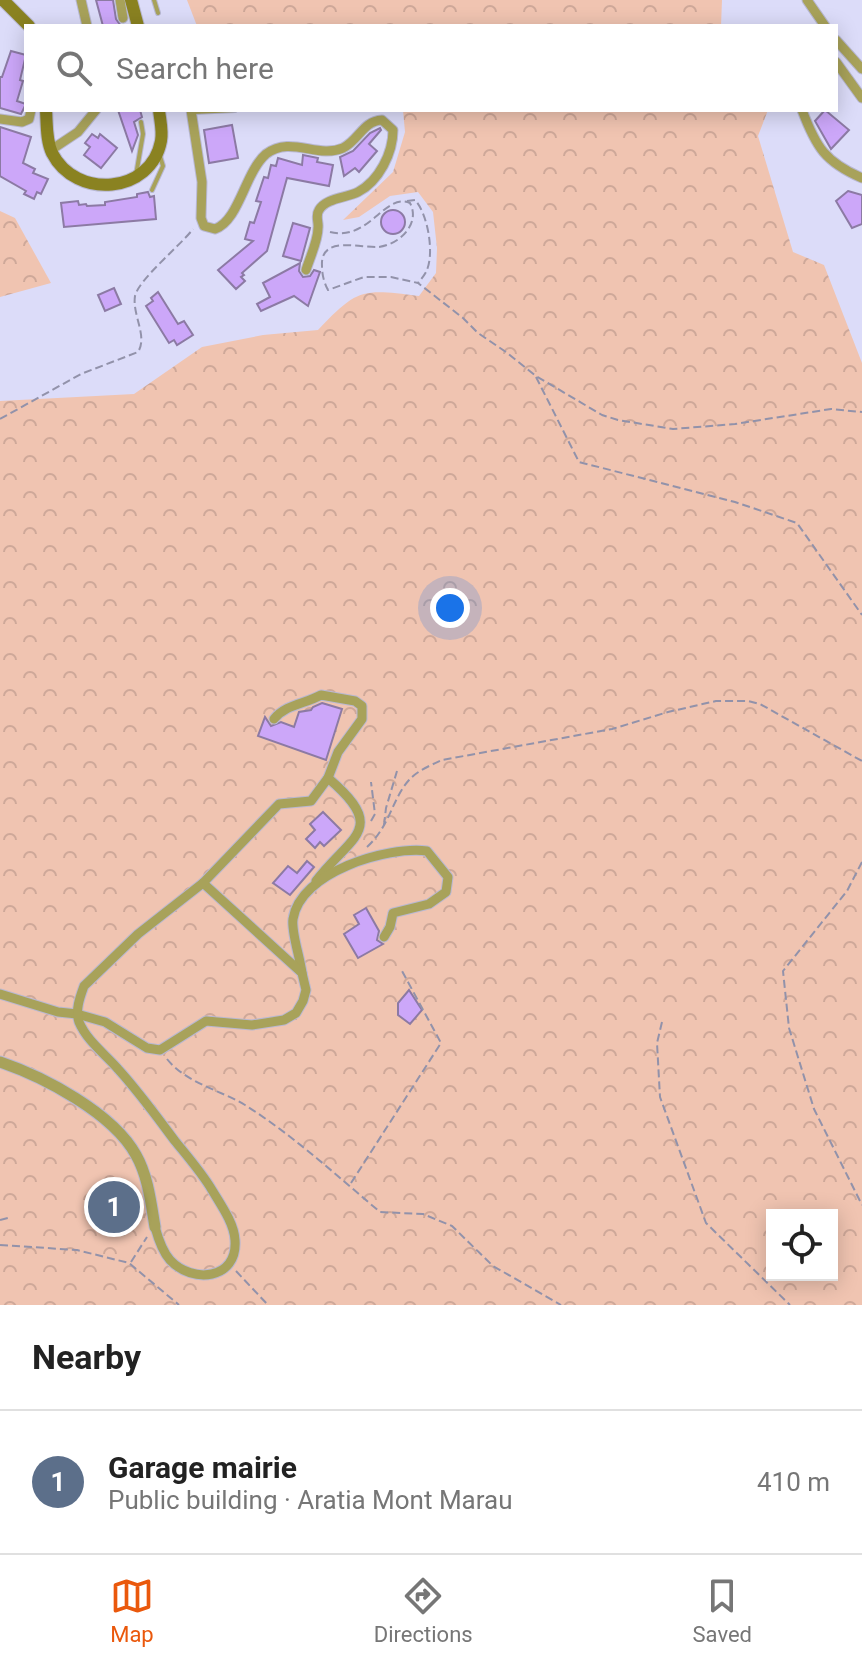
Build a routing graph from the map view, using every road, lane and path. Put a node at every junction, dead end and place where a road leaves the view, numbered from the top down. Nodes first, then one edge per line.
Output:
1 (3, 0) edge
2 (81, 0) edge
3 (120, 0) edge
4 (131, 0) edge
5 (154, 0) edge
6 (807, 0) edge
7 (158, 13) dead end
8 (123, 18) dead end
9 (27, 24) edge
10 (87, 24) edge
11 (137, 24) edge
12 (821, 24) edge
13 (838, 42) edge
14 (838, 65) edge
15 (862, 69) edge
16 (862, 98) edge
17 (31, 112) edge
18 (46, 112) edge
19 (94, 112) edge
20 (159, 112) edge
21 (191, 112) edge
22 (803, 112) edge
23 (0, 119) edge
24 (141, 122) dead end
25 (51, 150) junction
26 (157, 151) junction
27 (135, 176) junction
28 (862, 178) edge
29 (152, 190) dead end
30 (406, 201) junction
31 (201, 218) junction
32 (318, 227) junction
33 (306, 270) dead end
34 (418, 283) junction
35 (536, 376) junction
36 (862, 412) edge
37 (0, 419) edge
38 (862, 615) edge
39 (274, 719) dead end
40 (862, 761) edge
41 (397, 771) dead end
42 (328, 778) junction
43 (371, 782) dead end
44 (384, 827) junction
45 (357, 838) junction
46 (363, 851) dead end
47 (862, 862) edge
48 (203, 883) junction
49 (305, 894) junction
50 (384, 937) dead end
51 (402, 971) dead end
52 (302, 973) junction
53 (0, 994) edge
54 (79, 1018) junction
55 (662, 1022) dead end
56 (160, 1050) junction
57 (0, 1062) edge
58 (350, 1184) junction
59 (862, 1205) edge
60 (8, 1218) dead end
61 (0, 1220) edge
62 (155, 1227) junction
63 (0, 1245) edge
64 (129, 1263) junction
65 (230, 1264) junction
66 (179, 1305) edge
67 (268, 1305) edge
68 (561, 1305) edge
69 (790, 1305) edge

1 - 9 main road
2 - 10 street
3 - 8 street
4 - 11 main road
5 - 7 lane
6 - 12 street
13 - 15 street
14 - 16 street
17 - 23 street
18 - 25 main road
19 - 25 street
20 - 26 main road
21 - 31 street
22 - 28 street
24 - 27 lane
25 - 27 main road
26 - 27 main road
26 - 29 lane
30 - 32 path
30 - 34 path
30 - 34 path
31 - 32 street
31 - 37 path
32 - 33 street
34 - 35 path
35 - 36 path
35 - 38 path
39 - 42 street
40 - 44 path
41 - 44 path
42 - 45 street
42 - 48 street
43 - 45 path
44 - 46 path
45 - 49 street
47 - 59 path
48 - 52 street
48 - 54 street
49 - 50 street
49 - 52 street
51 - 58 path
52 - 56 street
53 - 54 street
54 - 56 street
54 - 65 street
55 - 69 path
56 - 58 path
57 - 62 street
58 - 68 path
60 - 61 path
62 - 64 path
62 - 65 street
63 - 64 path
64 - 66 path
65 - 67 path

